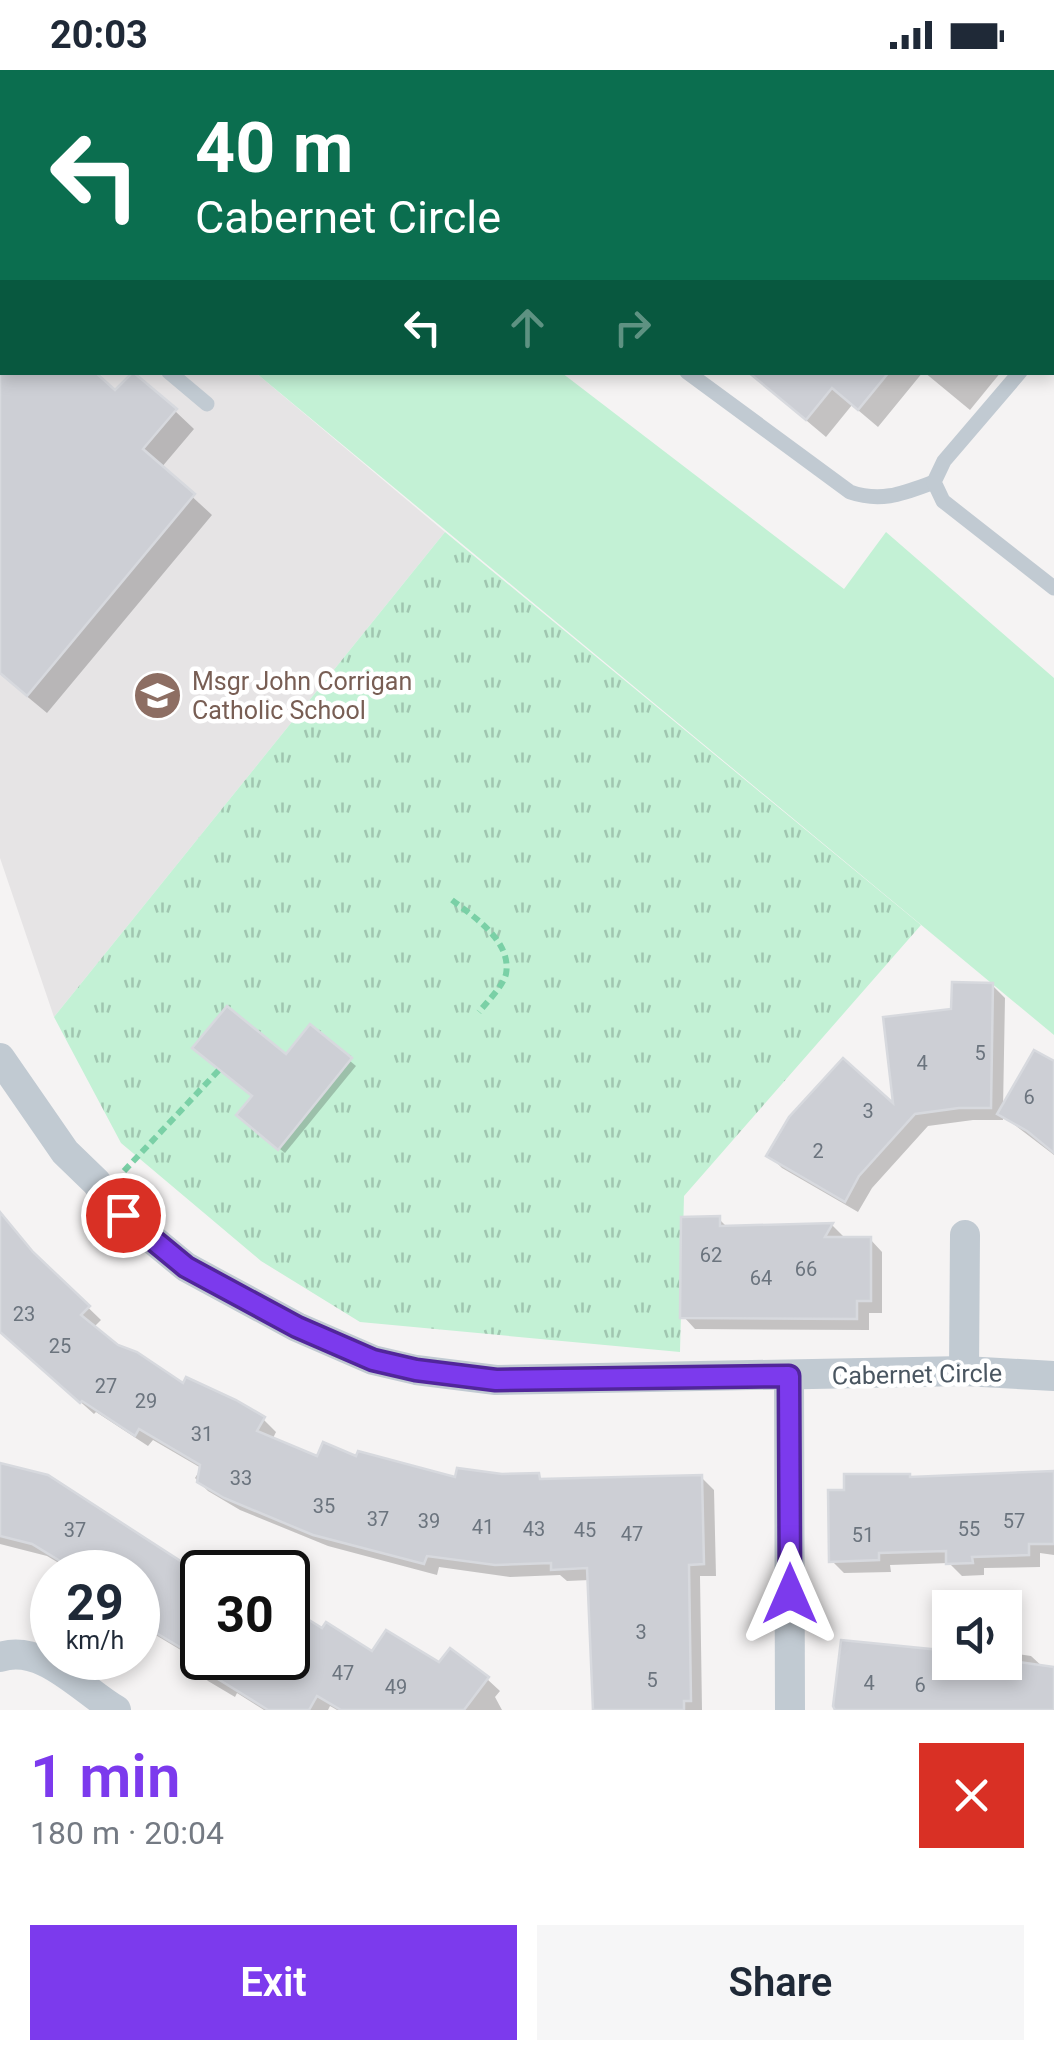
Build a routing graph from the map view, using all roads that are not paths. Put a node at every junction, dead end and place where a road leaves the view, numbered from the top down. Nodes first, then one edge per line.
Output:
1 (173, 375) edge
2 (691, 375) edge
3 (1017, 375) edge
4 (207, 404) dead end
5 (934, 482) junction
6 (1054, 588) edge
7 (0, 1058) edge
8 (965, 1235) dead end
9 (964, 1371) junction
10 (789, 1376) junction
11 (1054, 1376) edge
12 (0, 1658) edge
13 (116, 1710) edge
14 (790, 1710) edge

1 - 4 lane
2 - 5 lane
3 - 5 lane
5 - 6 lane
7 - 10 street, Cabernet Circle
8 - 9 street
9 - 10 street, Cabernet Circle
9 - 11 street, Cabernet Circle
10 - 14 street
12 - 13 street

